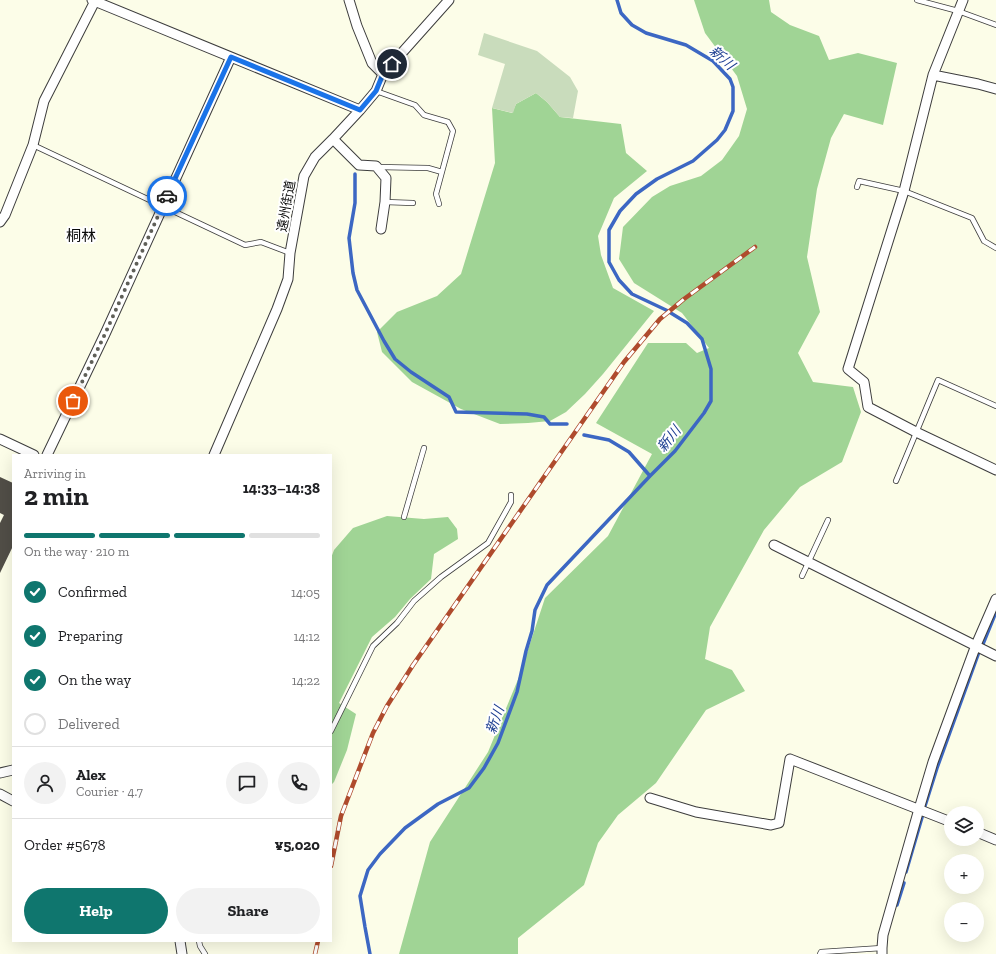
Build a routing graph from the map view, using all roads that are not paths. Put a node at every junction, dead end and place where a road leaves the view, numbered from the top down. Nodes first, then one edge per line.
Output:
1 (350, 0) edge
2 (449, 0) edge
3 (917, 0) edge
4 (963, 0) edge
5 (94, 1) edge
6 (958, 11) junction
7 (996, 25) edge
8 (231, 57) junction
9 (383, 74) junction
10 (933, 76) junction
11 (996, 89) edge
12 (376, 91) junction
13 (360, 110) junction
14 (333, 139) junction
15 (33, 144) junction
16 (376, 166) junction
17 (442, 172) junction
18 (857, 187) dead end
19 (904, 191) junction
20 (385, 202) junction
21 (413, 203) dead end
22 (439, 204) dead end
23 (163, 206) junction
24 (0, 222) edge
25 (381, 229) dead end
26 (996, 248) edge
27 (290, 253) junction
28 (996, 406) edge
29 (916, 432) junction
30 (0, 439) edge
31 (424, 448) dead end
32 (32, 454) edge
33 (47, 454) edge
34 (214, 454) edge
35 (996, 470) edge
36 (896, 481) dead end
37 (511, 494) dead end
38 (404, 517) dead end
39 (828, 520) dead end
40 (774, 545) dead end
41 (809, 562) junction
42 (802, 576) dead end
43 (996, 599) edge
44 (976, 646) junction
45 (996, 656) edge
46 (332, 729) edge
47 (12, 770) edge
48 (0, 773) edge
49 (0, 794) edge
50 (650, 798) dead end
51 (12, 800) edge
52 (919, 809) junction
53 (944, 819) edge
54 (984, 835) edge
55 (996, 840) edge
56 (180, 942) edge
57 (199, 942) edge
58 (882, 951) edge
59 (182, 954) edge
60 (205, 954) edge
61 (820, 954) edge

1 - 9 street
2 - 9 street, 遠州街道
3 - 6 lane
4 - 6 street
5 - 8 street
5 - 15 street
6 - 7 lane
6 - 10 street
8 - 13 street
8 - 23 street
9 - 12 street, 遠州街道
10 - 11 street
10 - 19 street
12 - 13 street, 遠州街道
12 - 17 lane
13 - 14 street, 遠州街道
14 - 16 street
14 - 27 street, 遠州街道
15 - 23 lane
15 - 24 street
16 - 17 lane
16 - 20 street
17 - 22 lane
18 - 19 lane
19 - 26 lane
19 - 29 street
20 - 21 lane
20 - 25 street
23 - 27 lane
23 - 33 street
27 - 34 street, 遠州街道
28 - 29 lane
29 - 35 street
29 - 36 lane
30 - 32 street
31 - 38 lane
37 - 46 lane
39 - 41 lane
40 - 41 street
41 - 42 lane
41 - 44 street
43 - 44 street
44 - 45 street
44 - 52 street
47 - 48 street
49 - 51 street
50 - 52 street
52 - 53 street
52 - 58 street
54 - 55 street
56 - 59 street
57 - 60 lane
58 - 61 lane

